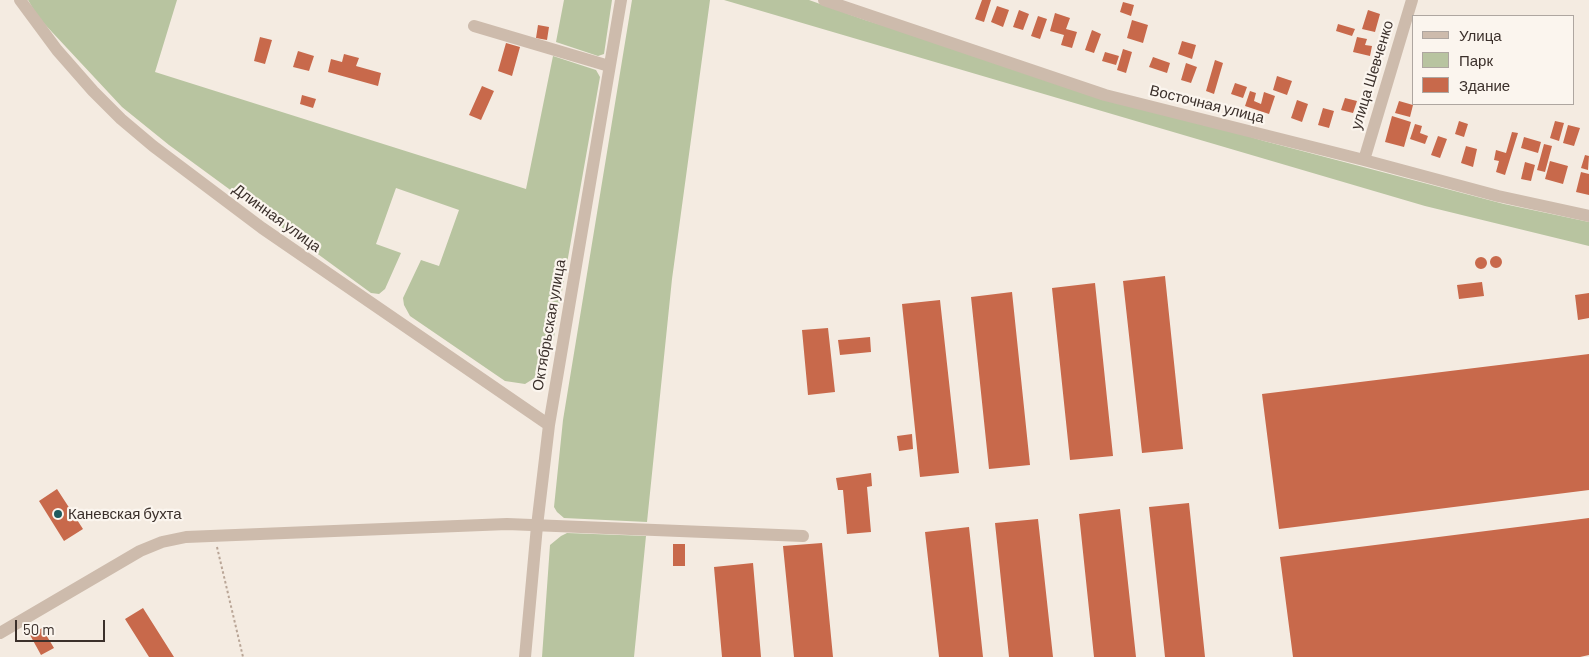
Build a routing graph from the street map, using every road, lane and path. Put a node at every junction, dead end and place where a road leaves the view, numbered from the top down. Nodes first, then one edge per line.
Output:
1 (20, 0) edge
2 (621, 0) edge
3 (824, 0) edge
4 (1412, 0) edge
5 (474, 26) dead end
6 (610, 66) junction
7 (1364, 160) junction
8 (1589, 216) edge
9 (548, 425) junction
10 (537, 526) junction
11 (214, 535) junction
12 (803, 536) dead end
13 (0, 633) edge
14 (243, 657) edge
15 (525, 657) edge

1 - 9 street, Длинная улица
2 - 6 street, Октябрьская улица
3 - 7 street, Восточная улица
4 - 7 street, улица Шевченко
5 - 6 street
6 - 9 street, Октябрьская улица
7 - 8 street, Восточная улица
9 - 10 street, Октябрьская улица
10 - 11 street
10 - 12 street
10 - 15 street, Октябрьская улица
11 - 13 street
11 - 14 path

